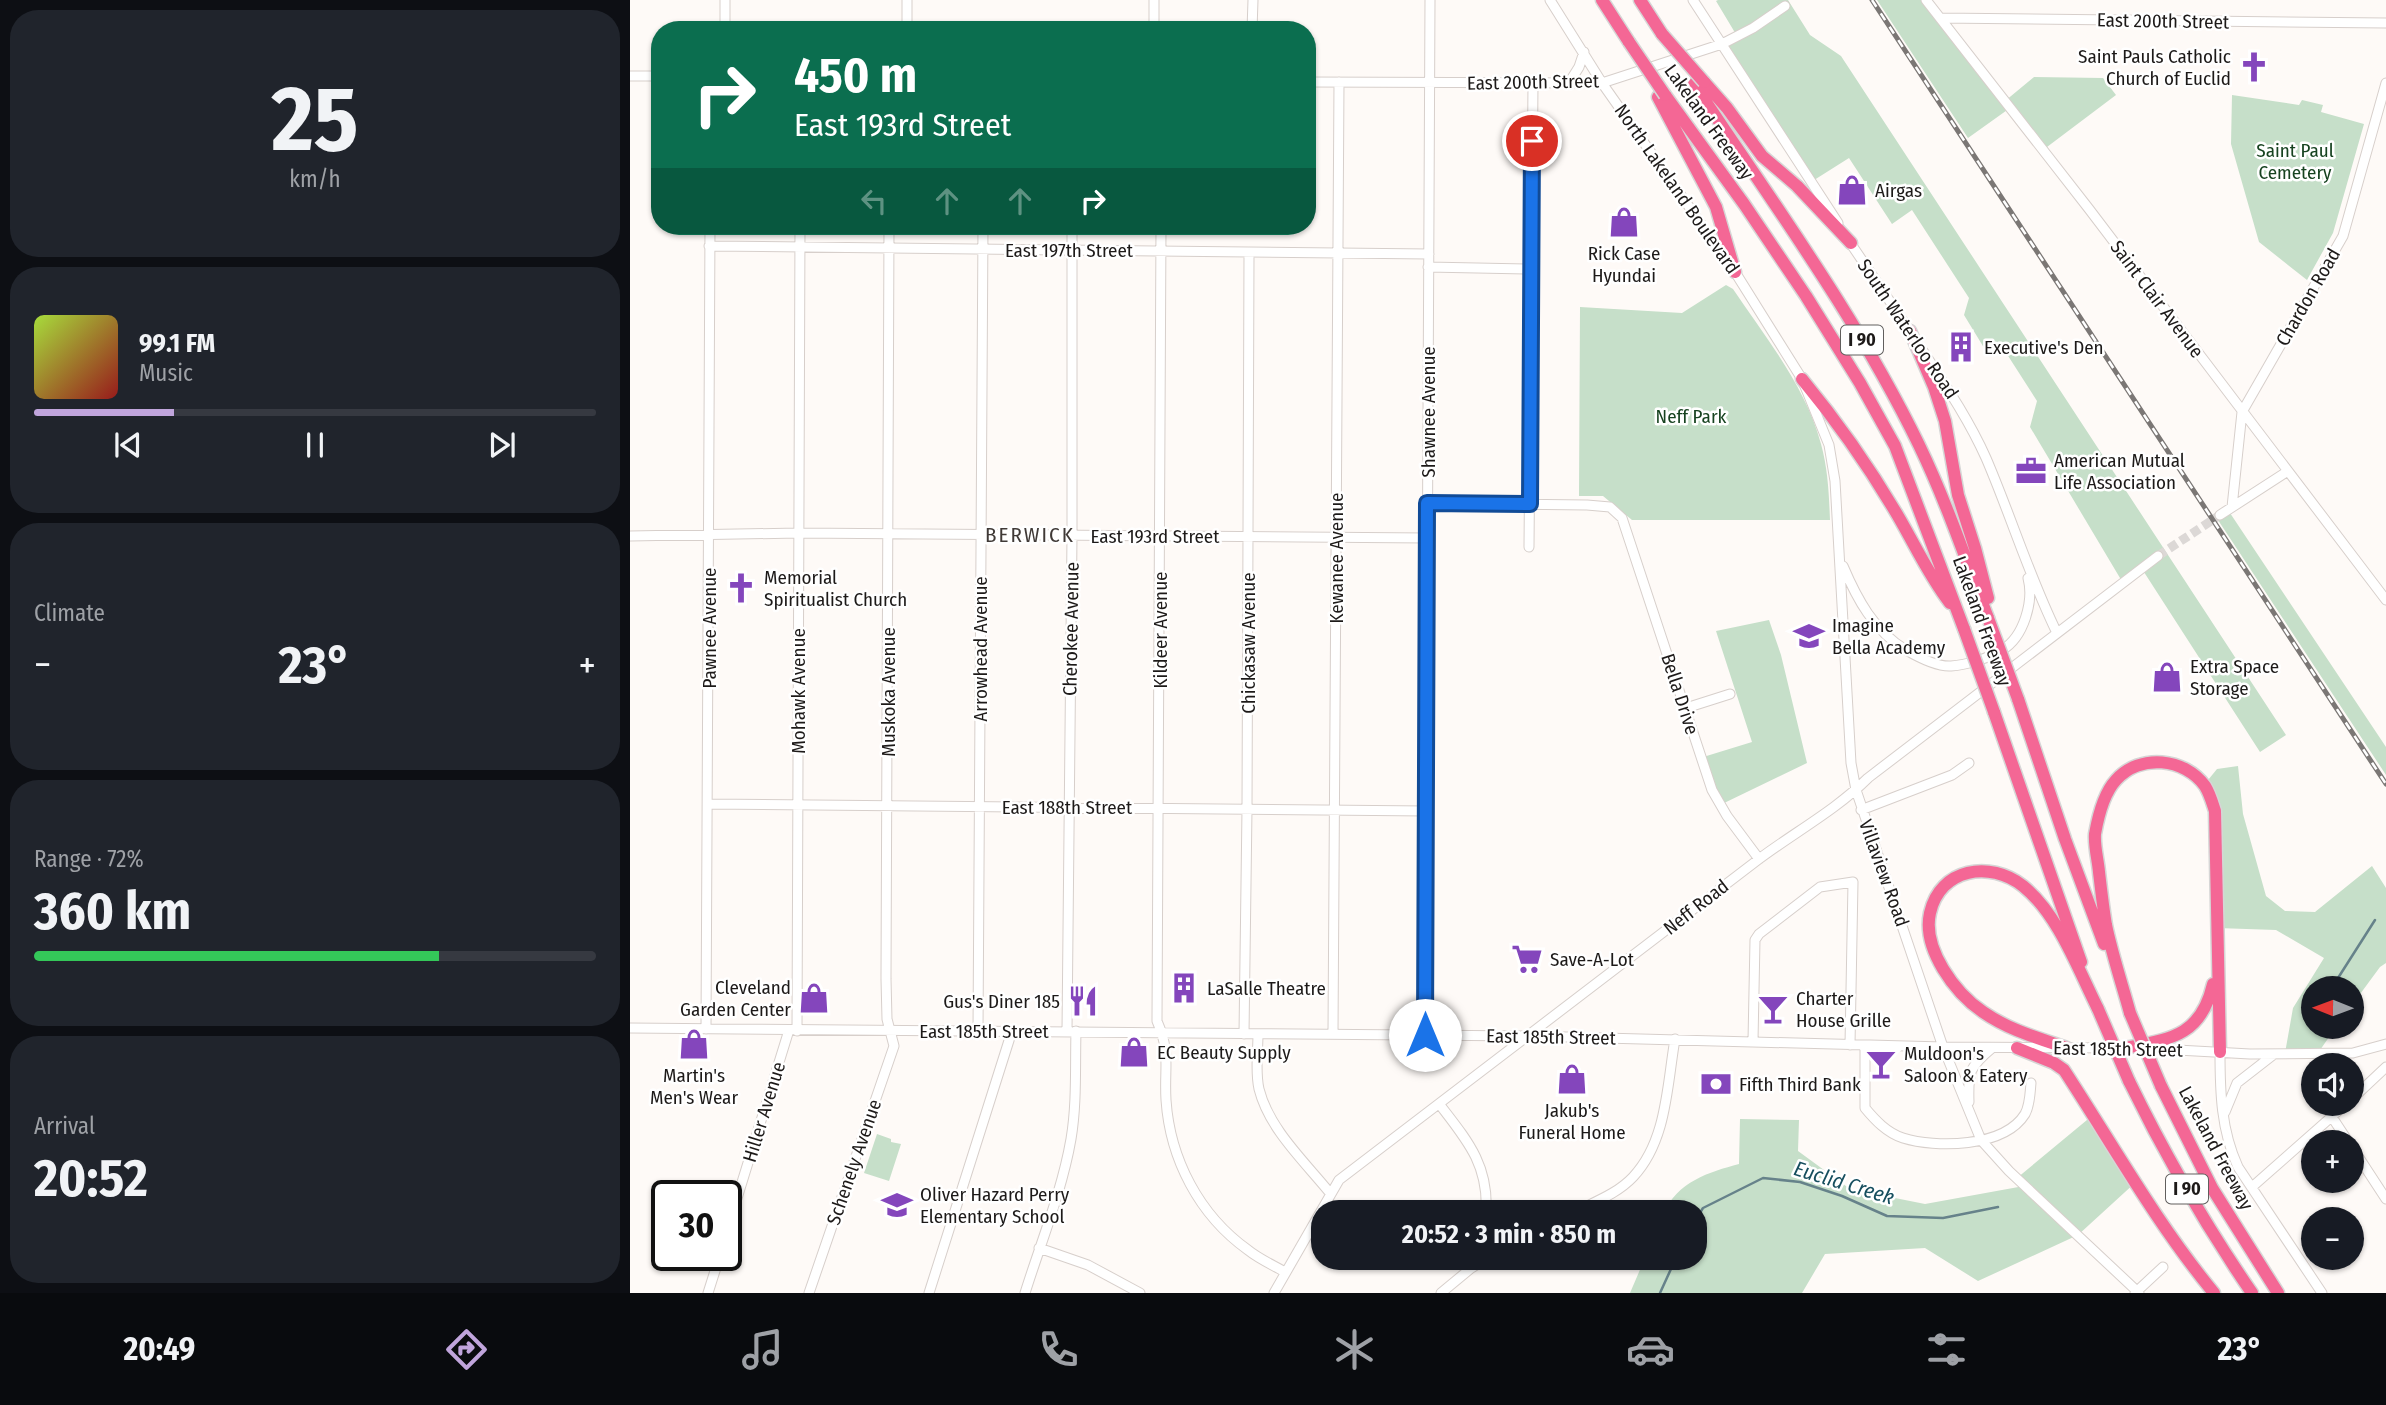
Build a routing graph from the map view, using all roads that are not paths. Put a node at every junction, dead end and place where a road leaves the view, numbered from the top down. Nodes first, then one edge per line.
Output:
1 (725, 0) edge
2 (907, 0) edge
3 (1154, 0) edge
4 (1253, 0) edge
5 (1430, 0) edge
6 (1550, 0) edge
7 (1602, 0) edge
8 (1640, 0) edge
9 (1693, 0) edge
10 (1926, 0) edge
11 (1785, 6) dead end
12 (1940, 18) junction
13 (725, 21) edge
14 (907, 21) edge
15 (1154, 21) edge
16 (1252, 21) edge
17 (2386, 23) edge
18 (1722, 44) junction
19 (1584, 52) junction
20 (630, 76) edge
21 (651, 76) edge
22 (1316, 82) edge
23 (1339, 82) junction
24 (1430, 83) junction
25 (1569, 83) junction
26 (1602, 83) junction
27 (1699, 83) junction
28 (2386, 83) edge
29 (1533, 84) junction
30 (1662, 96) junction
31 (709, 235) edge
32 (800, 235) edge
33 (889, 235) edge
34 (983, 235) edge
35 (1072, 235) edge
36 (1161, 235) edge
37 (1851, 243) junction
38 (709, 246) junction
39 (799, 248) junction
40 (889, 250) junction
41 (983, 250) junction
42 (1072, 251) junction
43 (1161, 251) junction
44 (1338, 252) junction
45 (1249, 253) junction
46 (1429, 254) junction
47 (1428, 267) junction
48 (1531, 269) junction
49 (1735, 272) junction
50 (1910, 331) junction
51 (1802, 379) junction
52 (2242, 412) junction
53 (2288, 471) junction
54 (1427, 503) junction
55 (1530, 504) junction
56 (2232, 507) junction
57 (2220, 515) tunnel mouth
58 (798, 533) junction
59 (709, 534) junction
60 (888, 534) junction
61 (980, 534) junction
62 (630, 536) edge
63 (1072, 536) junction
64 (1160, 536) junction
65 (1248, 536) junction
66 (1336, 536) junction
67 (1427, 538) junction
68 (1529, 547) dead end
69 (2022, 553) junction
70 (2158, 556) tunnel mouth
71 (1839, 558) junction
72 (2386, 600) edge
73 (1958, 614) junction
74 (1990, 617) junction
75 (2057, 633) junction
76 (1730, 694) dead end
77 (1686, 708) junction
78 (1969, 763) dead end
79 (1856, 790) junction
80 (708, 804) junction
81 (798, 805) junction
82 (888, 805) junction
83 (1070, 806) junction
84 (980, 807) junction
85 (1159, 808) junction
86 (1247, 809) junction
87 (1335, 809) junction
88 (1861, 810) junction
89 (1426, 811) junction
90 (1759, 859) junction
91 (2217, 967) junction
92 (2098, 1009) junction
93 (2130, 1013) junction
94 (630, 1028) edge
95 (706, 1029) junction
96 (793, 1030) junction
97 (978, 1031) junction
98 (1012, 1031) junction
99 (1072, 1031) junction
100 (890, 1032) junction
101 (1162, 1032) junction
102 (1244, 1034) junction
103 (1258, 1034) junction
104 (1334, 1034) junction
105 (1425, 1035) junction
106 (1530, 1036) junction
107 (1675, 1039) junction
108 (1753, 1041) junction
109 (2386, 1044) edge
110 (1850, 1045) junction
111 (1865, 1045) junction
112 (1943, 1047) junction
113 (1992, 1048) junction
114 (2018, 1048) junction
115 (2067, 1048) junction
116 (2124, 1048) junction
117 (2220, 1052) junction
118 (2274, 1054) junction
119 (2386, 1067) edge
120 (2031, 1083) dead end
121 (2364, 1088) edge
122 (1440, 1105) junction
123 (1969, 1111) junction
124 (2332, 1117) joint
125 (2223, 1124) junction
126 (2340, 1130) edge
127 (1981, 1140) junction
128 (2364, 1165) edge
129 (742, 1185) edge
130 (2252, 1187) junction
131 (1331, 1193) junction
132 (2386, 1199) edge
133 (1486, 1200) edge
134 (1600, 1200) edge
135 (1039, 1248) junction
136 (2163, 1267) dead end
137 (1469, 1270) edge
138 (715, 1271) edge
139 (1285, 1272) junction
140 (2137, 1292) edge
141 (708, 1293) edge
142 (808, 1293) edge
143 (929, 1293) edge
144 (1025, 1293) edge
145 (1140, 1293) edge
146 (1274, 1293) edge
147 (1441, 1293) edge
148 (2214, 1293) edge
149 (2252, 1293) edge
150 (2278, 1293) edge
151 (2322, 1293) edge

1 - 13 street
2 - 14 street
3 - 15 street
4 - 16 street
5 - 24 street, Shawnee Avenue
6 - 19 street, North Lakeland Boulevard
7 - 30 highway, bridge
8 - 27 highway, Lakeland Freeway / I 90, bridge
9 - 18 street, South Waterloo Road
10 - 12 street, Saint Clair Avenue
11 - 18 street, East 200th Street
12 - 17 street, East 200th Street
12 - 52 street, Saint Clair Avenue
18 - 26 street, East 200th Street
18 - 37 street, South Waterloo Road
19 - 25 street
19 - 26 street, North Lakeland Boulevard
20 - 21 street
22 - 23 street, East 200th Street
23 - 24 street, East 200th Street
23 - 44 street, Kewanee Avenue
24 - 29 street, East 200th Street
24 - 46 street, Shawnee Avenue
25 - 26 street, East 200th Street
25 - 29 street, East 200th Street
26 - 49 street, North Lakeland Boulevard
27 - 37 highway
27 - 74 highway, Lakeland Freeway / I 90
28 - 52 street, Chardon Road
29 - 48 street
30 - 49 highway
30 - 73 highway, Lakeland Freeway / I 90
31 - 38 street, Pawnee Avenue
32 - 39 street, Mohawk Avenue
33 - 40 street, Muskoka Avenue
34 - 41 street, Arrowhead Avenue
35 - 42 street, Cherokee Avenue
36 - 43 street, Kildeer Avenue
37 - 50 street, South Waterloo Road
38 - 39 street, East 197th Street
38 - 59 street, Pawnee Avenue
39 - 40 street, East 197th Street
39 - 58 street, Mohawk Avenue
40 - 41 street, East 197th Street
40 - 60 street, Muskoka Avenue
41 - 42 street, East 197th Street
41 - 61 street, Arrowhead Avenue
42 - 43 street, East 197th Street
42 - 63 street, Cherokee Avenue
43 - 45 street, East 197th Street
43 - 64 street, Kildeer Avenue
44 - 45 street, East 197th Street
44 - 46 street, East 197th Street
44 - 66 street, Kewanee Avenue
45 - 65 street, Chickasaw Avenue
46 - 47 street, Shawnee Avenue
47 - 48 street
47 - 54 street, Shawnee Avenue
48 - 55 street
49 - 51 street, North Lakeland Boulevard
50 - 69 street, South Waterloo Road
50 - 74 highway
51 - 71 street, Villaview Road
51 - 73 highway
52 - 53 street, Saint Clair Avenue
52 - 56 street, Chardon Road
53 - 56 street
53 - 72 street, Saint Clair Avenue
54 - 55 street
54 - 67 street, Shawnee Avenue
55 - 68 street
55 - 77 street, Bella Drive
56 - 57 street
58 - 59 street, East 193rd Street
58 - 60 street, East 193rd Street
58 - 81 street, Mohawk Avenue
59 - 62 street, East 193rd Street
59 - 80 street, Pawnee Avenue
60 - 61 street, East 193rd Street
60 - 82 street, Muskoka Avenue
61 - 63 street, East 193rd Street
61 - 84 street, Arrowhead Avenue
63 - 64 street, East 193rd Street
63 - 83 street, Cherokee Avenue
64 - 65 street, East 193rd Street
64 - 85 street, Kildeer Avenue
65 - 66 street, East 193rd Street
65 - 86 street, Chickasaw Avenue
66 - 67 street, East 193rd Street
66 - 87 street, Kewanee Avenue
67 - 89 street, Shawnee Avenue
69 - 71 street
69 - 75 street, South Waterloo Road
70 - 75 street, Neff Road
71 - 79 street, Villaview Road
73 - 92 highway, Lakeland Freeway / I 90, bridge
74 - 93 highway, Lakeland Freeway / I 90, bridge
75 - 79 street, Neff Road
76 - 77 street
77 - 90 street, Bella Drive
78 - 88 street
79 - 88 street, Villaview Road
79 - 90 street, Neff Road
80 - 81 street, East 188th Street
80 - 95 street, Pawnee Avenue
81 - 82 street, East 188th Street
81 - 96 street, Mohawk Avenue
82 - 84 street, East 188th Street
82 - 100 street, Muskoka Avenue
83 - 84 street, East 188th Street
83 - 85 street, East 188th Street
83 - 99 street, Cherokee Avenue
84 - 97 street, Arrowhead Avenue
85 - 86 street, East 188th Street
85 - 101 street, Kildeer Avenue
86 - 87 street, East 188th Street
86 - 102 street, Chickasaw Avenue
87 - 89 street, East 188th Street
87 - 104 street, Kewanee Avenue
88 - 112 street, Villaview Road
89 - 105 street, Shawnee Avenue
90 - 106 street, Neff Road
91 - 93 highway
91 - 116 highway
91 - 117 highway
92 - 115 highway
92 - 149 highway, Lakeland Freeway / I 90, bridge
93 - 150 highway, Lakeland Freeway / I 90, bridge
94 - 95 street, East 185th Street
95 - 96 street, East 185th Street
96 - 100 street, East 185th Street
96 - 129 street, Hiller Avenue
97 - 98 street, East 185th Street
97 - 100 street, East 185th Street
98 - 99 street, East 185th Street
98 - 143 street
99 - 101 street, East 185th Street
99 - 135 street, Cherokee Avenue
100 - 142 street, Schenely Avenue
101 - 102 street, East 185th Street
101 - 139 street, Kildeer Avenue
102 - 103 street, East 185th Street
103 - 104 street, East 185th Street
103 - 131 street
104 - 105 street, East 185th Street
105 - 106 street, East 185th Street
106 - 107 street, East 185th Street
106 - 122 street, Neff Road
107 - 108 street, East 185th Street
107 - 134 street
108 - 110 street, East 185th Street
108 - 110 street
109 - 118 street, East 185th Street
110 - 111 street, East 185th Street
111 - 112 street, East 185th Street
111 - 127 street
112 - 113 street, East 185th Street
112 - 123 street, Villaview Road
113 - 114 street, East 185th Street
113 - 123 street
114 - 115 street, East 185th Street
114 - 148 highway
115 - 116 street, East 185th Street
116 - 117 street, East 185th Street
117 - 118 street, East 185th Street
117 - 125 street
118 - 125 street
119 - 121 street
120 - 127 street
122 - 131 street, Neff Road
122 - 133 street
123 - 127 street, Villaview Road
124 - 126 street
124 - 130 street
125 - 130 street
127 - 140 street, Villaview Road
128 - 132 street
130 - 151 street
131 - 139 street, Neff Road
135 - 144 street, Cherokee Avenue
135 - 145 street
136 - 140 street
137 - 147 street
138 - 141 street
139 - 146 street, Neff Road

